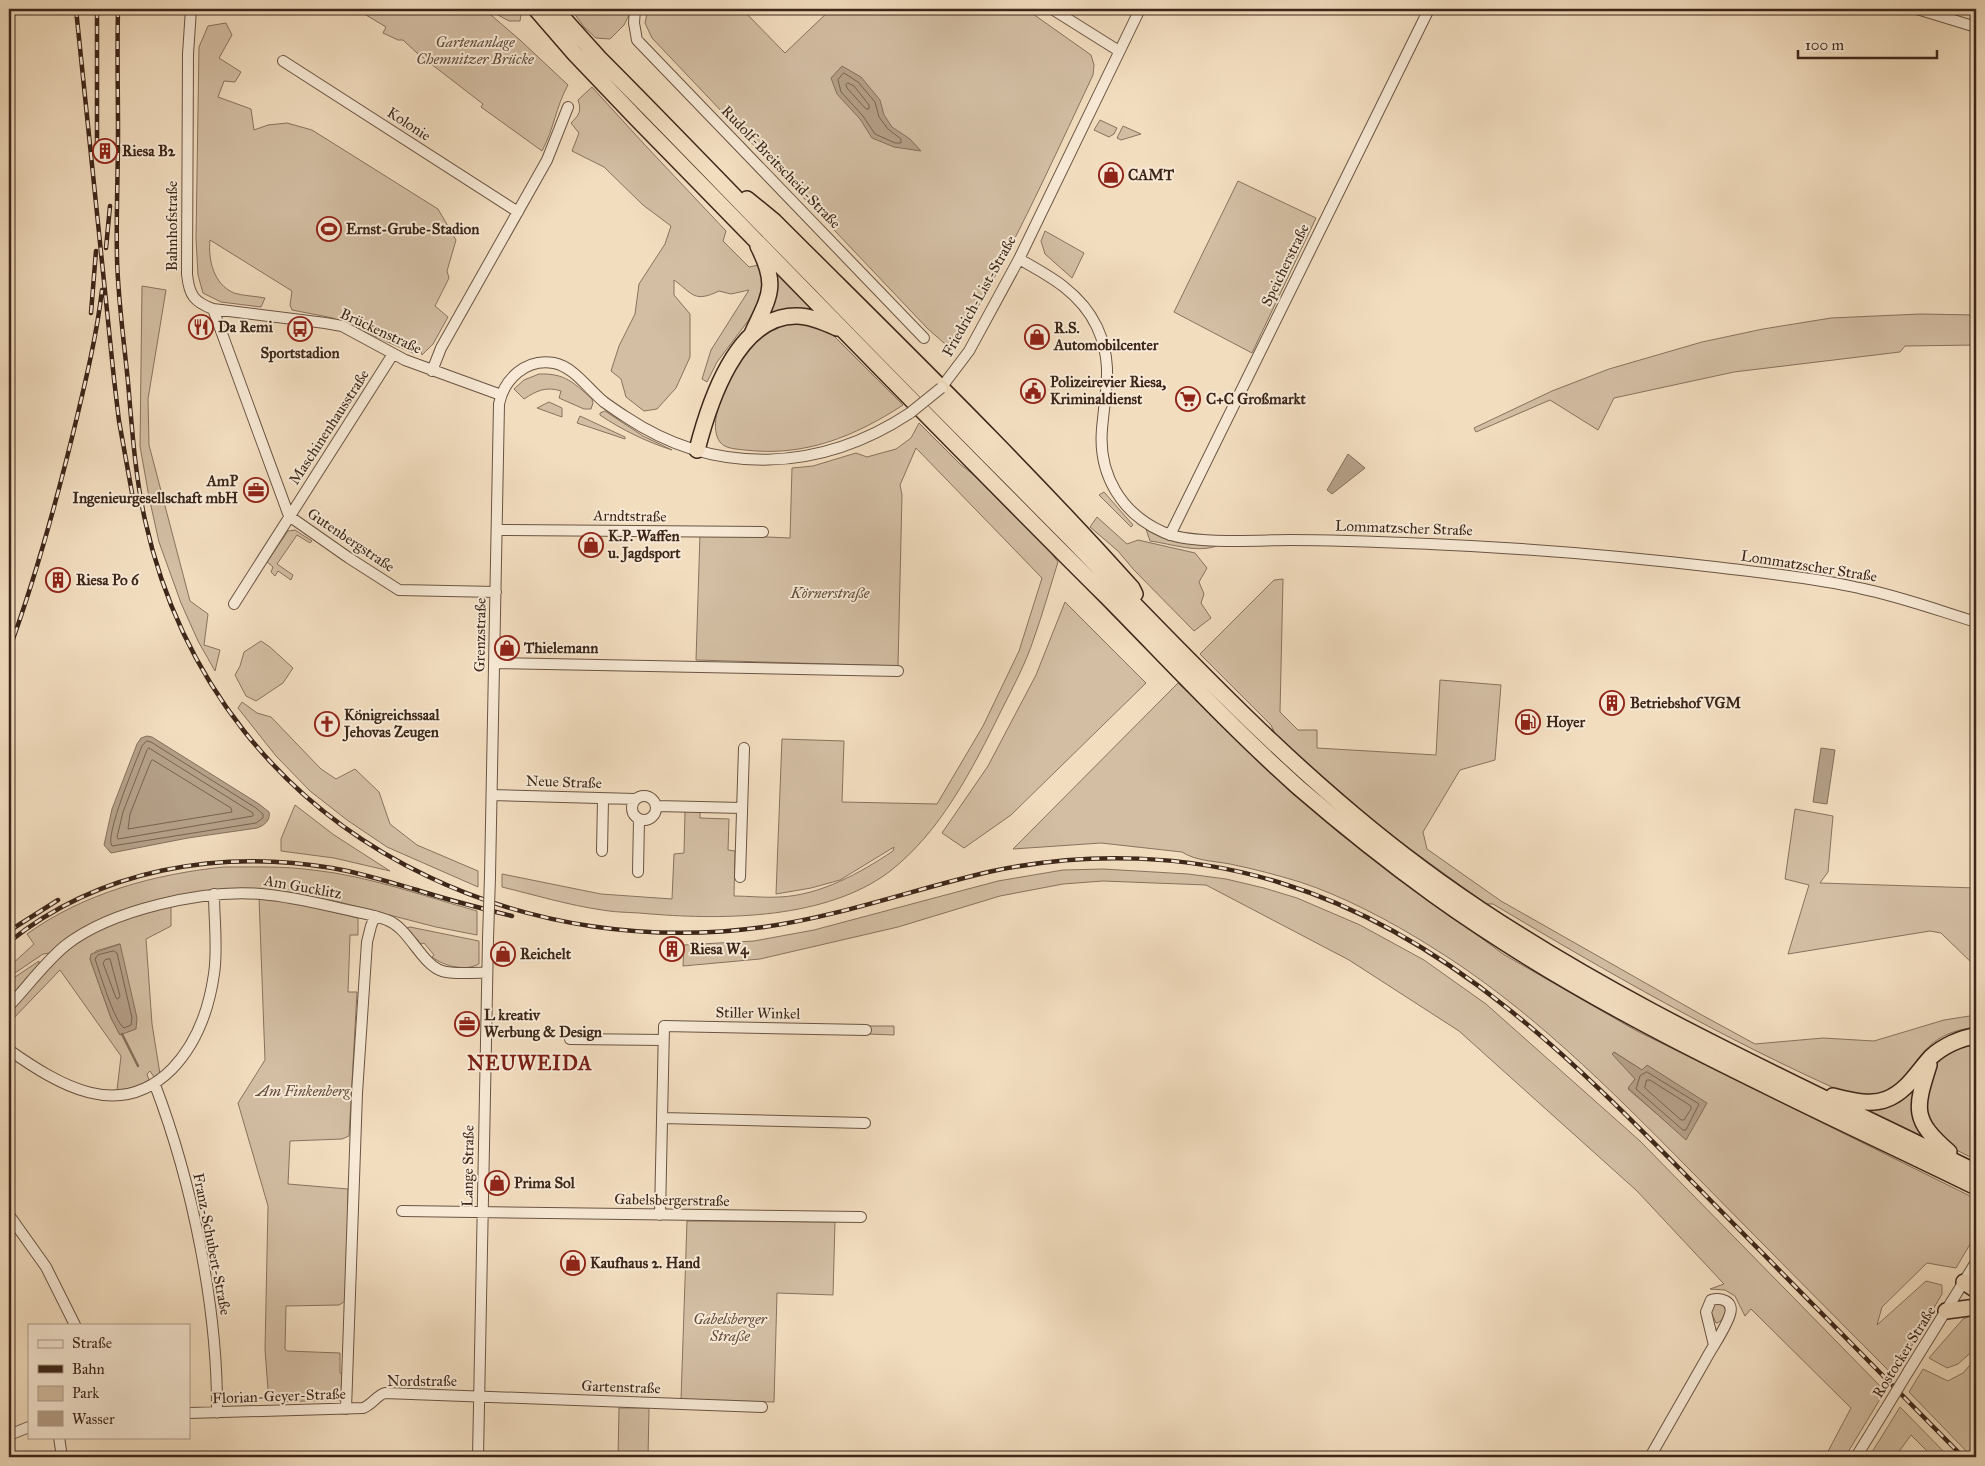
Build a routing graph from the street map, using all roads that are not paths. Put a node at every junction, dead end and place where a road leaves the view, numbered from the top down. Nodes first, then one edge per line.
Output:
1 (191, 9) edge
2 (536, 9) edge
3 (555, 9) edge
4 (635, 9) edge
5 (1052, 9) edge
6 (1140, 9) edge
7 (1429, 9) edge
8 (1916, 9) edge
9 (1976, 27) edge
10 (1119, 51) junction
11 (283, 62) dead end
12 (568, 108) dead end
13 (735, 197) junction
14 (518, 212) junction
15 (752, 236) junction
16 (1019, 259) junction
17 (191, 294) joint
18 (213, 309) junction
19 (845, 332) junction
20 (752, 334) junction
21 (924, 338) dead end
22 (393, 354) junction
23 (432, 371) junction
24 (941, 388) junction
25 (501, 395) junction
26 (696, 450) junction
27 (290, 516) junction
28 (497, 530) junction
29 (762, 532) dead end
30 (1170, 535) junction
31 (496, 592) junction
32 (234, 604) dead end
33 (1144, 614) junction
34 (1976, 622) edge
35 (494, 663) junction
36 (898, 671) dead end
37 (744, 748) dead end
38 (492, 795) junction
39 (603, 799) junction
40 (635, 800) junction
41 (657, 806) junction
42 (742, 808) junction
43 (639, 819) junction
44 (602, 850) dead end
45 (638, 872) dead end
46 (490, 876) joint
47 (740, 877) dead end
48 (214, 894) junction
49 (375, 916) junction
50 (487, 973) junction
51 (9, 1006) edge
52 (866, 1030) dead end
53 (1976, 1036) edge
54 (570, 1039) dead end
55 (663, 1040) junction
56 (9, 1050) edge
57 (1932, 1057) junction
58 (155, 1085) junction
59 (1812, 1092) junction
60 (662, 1118) junction
61 (865, 1123) dead end
62 (1971, 1169) edge
63 (1976, 1187) edge
64 (402, 1210) dead end
65 (482, 1211) junction
66 (9, 1215) edge
67 (660, 1215) junction
68 (861, 1217) dead end
69 (1976, 1262) edge
70 (1970, 1286) edge
71 (1976, 1307) edge
72 (1946, 1312) junction
73 (74, 1324) edge
74 (1714, 1345) dead end
75 (479, 1398) junction
76 (370, 1406) joint
77 (762, 1406) dead end
78 (346, 1409) junction
79 (217, 1412) junction
80 (190, 1413) edge
81 (28, 1427) edge
82 (9, 1435) edge
83 (59, 1438) edge
84 (62, 1457) edge
85 (478, 1457) edge
86 (1650, 1457) edge
87 (1856, 1457) edge

1 - 17 street, Bahnhofstraße
2 - 15 highway
3 - 13 highway
4 - 21 street, Rudolf-Breitscheid-Straße
5 - 10 street
6 - 10 street, Friedrich-List-Straße
7 - 30 street, Speicherstraße
8 - 9 street
10 - 16 street, Friedrich-List-Straße
11 - 14 street, Kolonie
12 - 14 street
13 - 24 highway
13 - 33 highway
14 - 23 street
15 - 19 highway
15 - 20 highway
16 - 24 street, Friedrich-List-Straße
16 - 30 street, Lommatzscher Straße
17 - 18 street, Brückenstraße
18 - 22 street, Brückenstraße
18 - 27 street, Gutenbergstraße
19 - 20 highway
19 - 63 highway
20 - 26 highway
22 - 23 street, Brückenstraße
22 - 27 street, Maschinenhausstraße
23 - 25 street, Brückenstraße
24 - 26 street, Friedrich-List-Straße, bridge
24 - 33 highway
25 - 26 street, Friedrich-List-Straße
25 - 28 street, Grenzstraße
27 - 31 street, Gutenbergstraße
27 - 32 street, Maschinenhausstraße
28 - 29 street, Arndtstraße
28 - 31 street, Grenzstraße
30 - 34 street, Lommatzscher Straße
31 - 35 street, Grenzstraße
33 - 59 highway
35 - 36 street
35 - 38 street, Grenzstraße
37 - 42 street
38 - 39 street, Neue Straße
38 - 46 street, Grenzstraße
39 - 40 street, Neue Straße
39 - 44 street
40 - 41 street
40 - 43 street
41 - 42 street
41 - 43 street
42 - 47 street
43 - 45 street
46 - 50 street, Lange Straße, bridge
48 - 49 street, Am Gucklitz
48 - 51 street, Am Gucklitz
48 - 58 street
49 - 50 street, Am Gucklitz
49 - 78 street
50 - 65 street, Lange Straße
52 - 55 street, Stiller Winkel
53 - 57 highway
54 - 55 street
55 - 60 street
56 - 58 street
57 - 59 highway
57 - 62 highway
58 - 79 street, Franz-Schubert-Straße
59 - 62 highway
60 - 61 street
60 - 67 street
64 - 65 street, Gabelsbergerstraße
65 - 67 street, Gabelsbergerstraße
65 - 75 street, Lange Straße
66 - 73 street
67 - 68 street, Gabelsbergerstraße
69 - 70 street, Rostocker Straße
70 - 72 street, Rostocker Straße
71 - 72 highway
72 - 87 street, Rostocker Straße, bridge
74 - 86 street
75 - 76 street, Nordstraße
75 - 77 street, Gartenstraße
75 - 85 street, Lange Straße
76 - 78 street, Florian-Geyer-Straße
78 - 79 street, Florian-Geyer-Straße
79 - 80 street, Florian-Geyer-Straße
81 - 82 street
83 - 84 street

